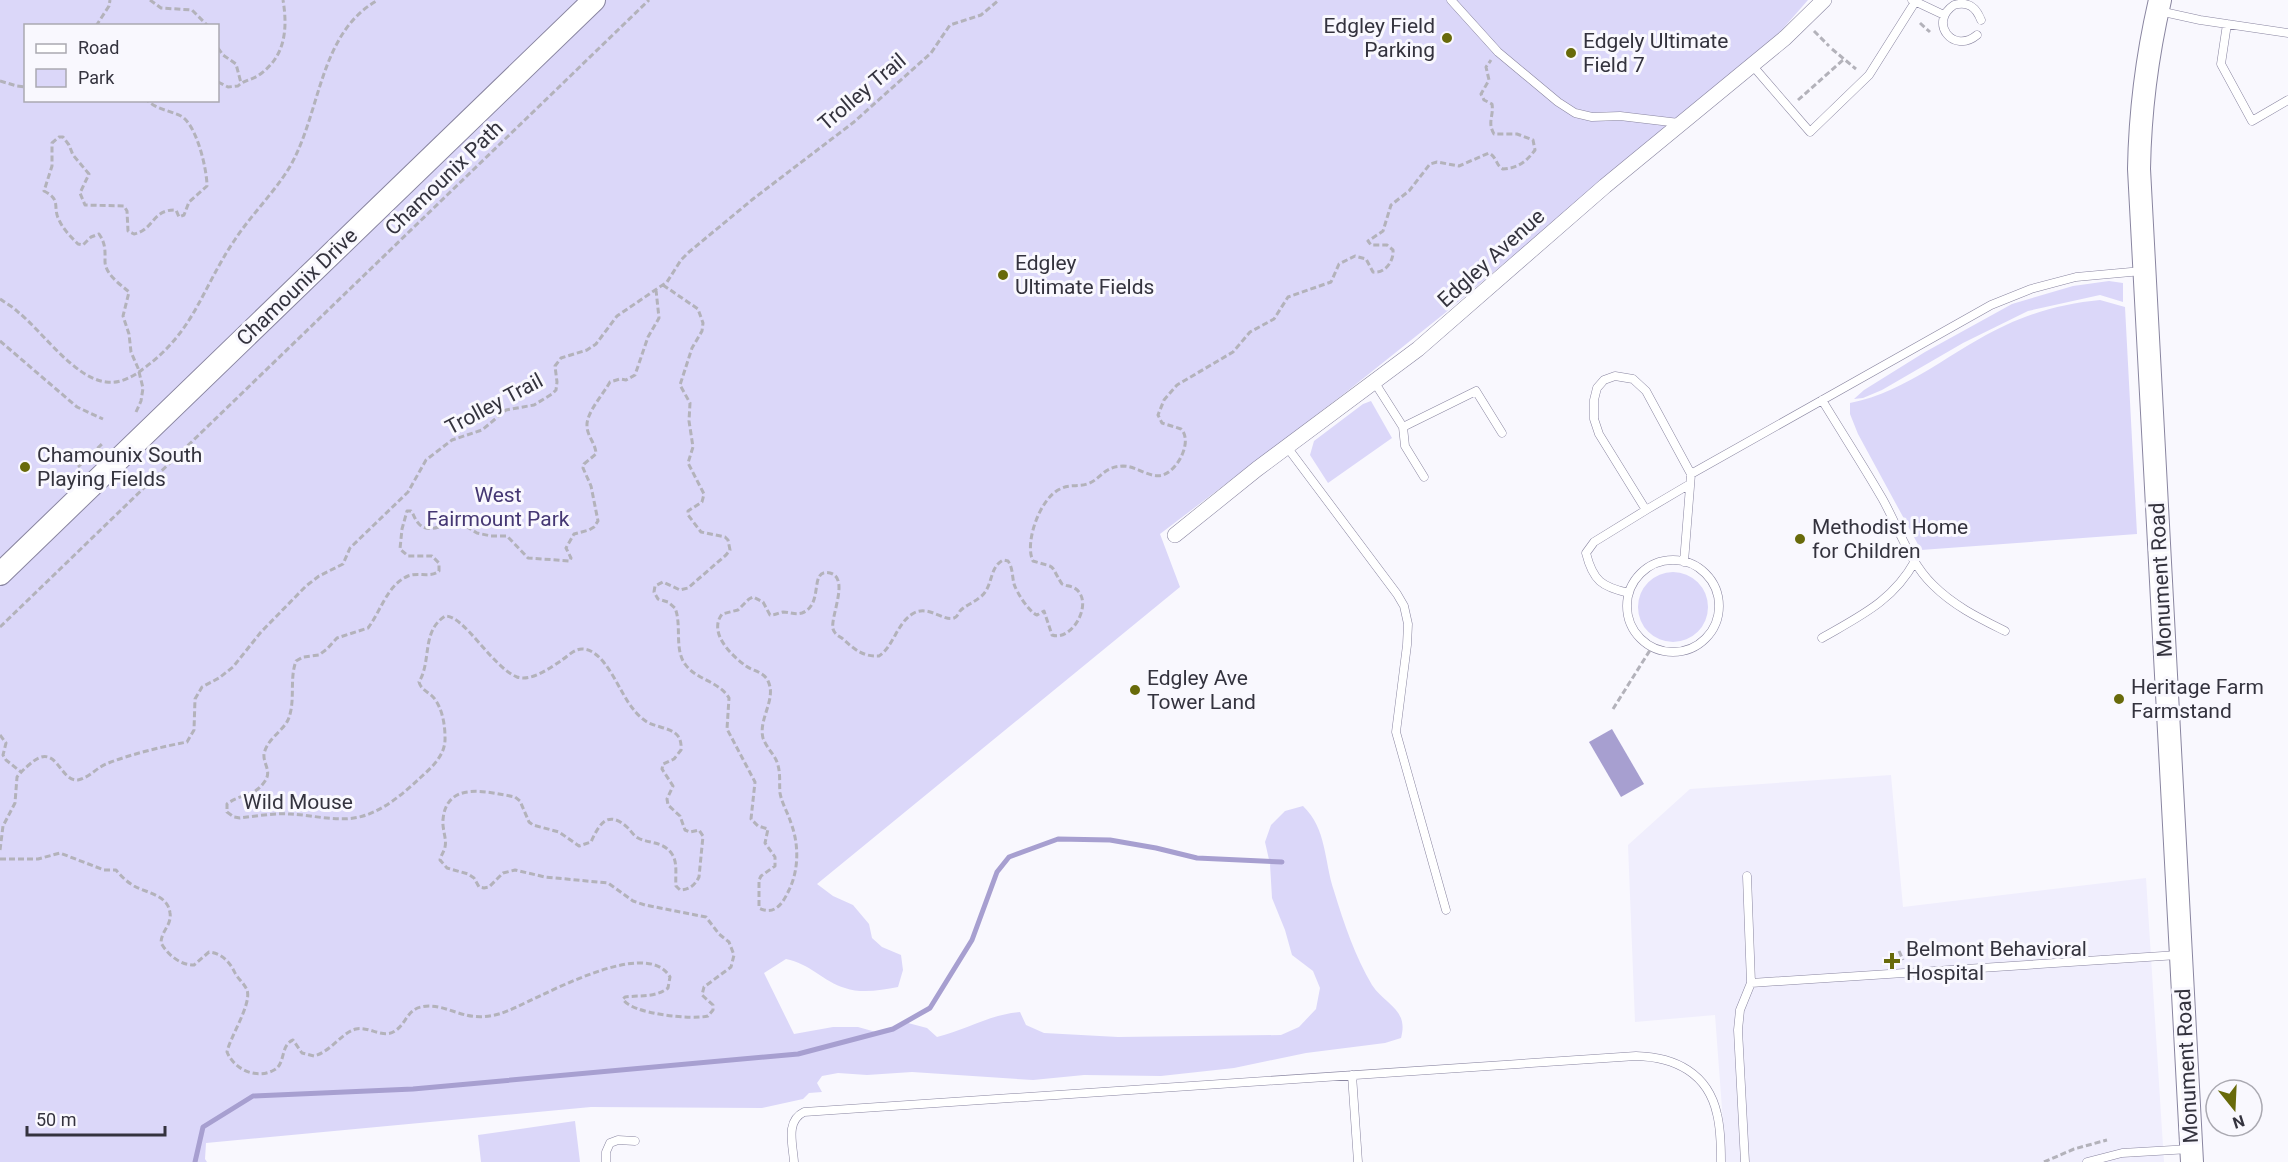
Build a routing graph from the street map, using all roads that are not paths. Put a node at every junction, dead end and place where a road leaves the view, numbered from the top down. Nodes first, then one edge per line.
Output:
1 (594, 0) edge
2 (1451, 0) edge
3 (1824, 0) edge
4 (1913, 1) edge
5 (2159, 5) edge
6 (1944, 15) junction
7 (1981, 20) dead end
8 (2227, 24) junction
9 (2288, 33) edge
10 (1977, 35) dead end
11 (1752, 65) junction
12 (2288, 100) edge
13 (1681, 123) junction
14 (2144, 271) junction
15 (1374, 383) junction
16 (1822, 400) junction
17 (1403, 427) junction
18 (1502, 433) dead end
19 (1287, 447) junction
20 (1691, 474) junction
21 (1424, 477) dead end
22 (1690, 484) junction
23 (1646, 510) junction
24 (1175, 535) dead end
25 (1915, 561) junction
26 (1684, 562) junction
27 (0, 574) edge
28 (1629, 593) junction
29 (2005, 631) dead end
30 (1822, 638) dead end
31 (1747, 876) dead end
32 (1446, 910) dead end
33 (2181, 955) junction
34 (1751, 983) junction
35 (1352, 1075) junction
36 (635, 1141) dead end
37 (2192, 1155) edge
38 (606, 1162) edge
39 (794, 1162) edge
40 (1358, 1162) edge
41 (1721, 1162) edge
42 (1745, 1162) edge
43 (2087, 1162) edge

1 - 27 street, Chamounix Drive
2 - 13 lane
3 - 11 street, Edgley Avenue
4 - 6 lane
4 - 11 lane
5 - 8 lane
5 - 14 street, Monument Road
6 - 7 lane
6 - 10 lane
8 - 9 lane
8 - 12 lane
11 - 13 street, Edgley Avenue
13 - 15 street, Edgley Avenue
14 - 16 lane
14 - 33 street, Monument Road
15 - 17 lane
15 - 19 street, Edgley Avenue
16 - 20 lane
16 - 25 lane
17 - 18 lane
17 - 21 lane
19 - 24 street, Edgley Avenue
19 - 32 lane
20 - 22 lane
20 - 23 lane
22 - 23 lane
22 - 26 lane
23 - 28 lane
25 - 29 lane
25 - 30 lane
26 - 28 lane
26 - 28 lane
31 - 34 lane
33 - 34 lane
33 - 37 street, Monument Road
34 - 42 lane
35 - 39 lane
35 - 40 lane
35 - 41 lane
36 - 38 lane
37 - 43 lane

